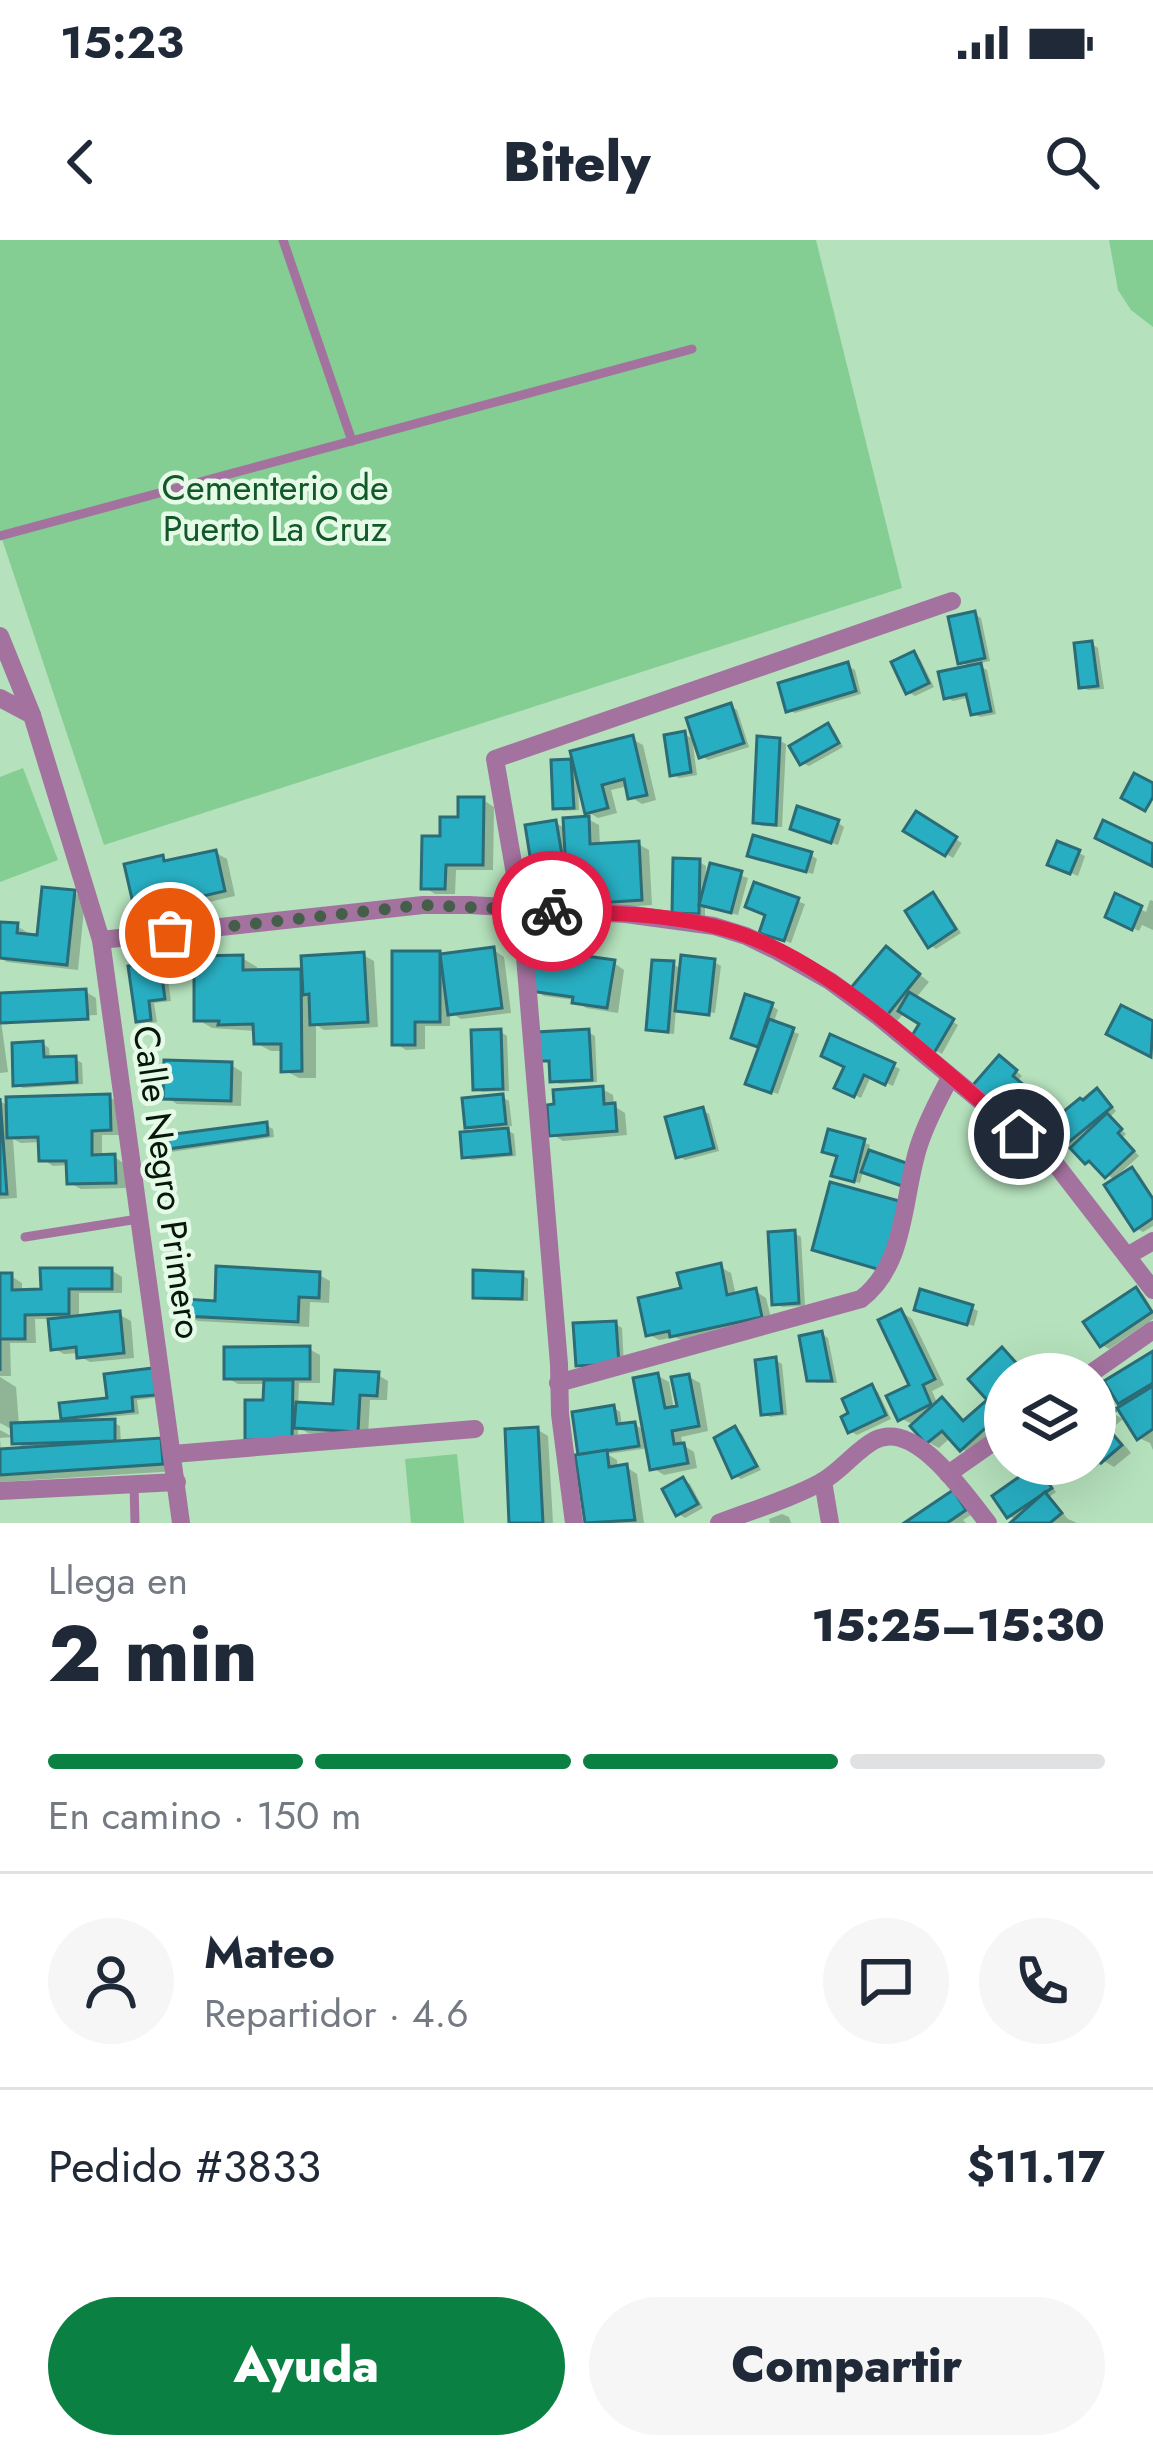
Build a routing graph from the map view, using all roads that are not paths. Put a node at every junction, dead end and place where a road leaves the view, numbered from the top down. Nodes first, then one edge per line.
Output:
1 (283, 240) edge
2 (692, 349) dead end
3 (352, 441) junction
4 (0, 536) edge
5 (952, 601) dead end
6 (0, 636) edge
7 (0, 698) edge
8 (32, 715) junction
9 (521, 910) junction
10 (101, 940) junction
11 (950, 1078) junction
12 (140, 1219) junction
13 (25, 1237) dead end
14 (1153, 1241) edge
15 (1127, 1256) junction
16 (1153, 1290) edge
17 (1153, 1330) edge
18 (1116, 1356) edge
19 (558, 1383) junction
20 (476, 1430) dead end
21 (984, 1449) edge
22 (173, 1454) junction
23 (948, 1474) junction
24 (823, 1481) junction
25 (177, 1482) junction
26 (134, 1484) junction
27 (0, 1491) edge
28 (135, 1523) edge
29 (181, 1523) edge
30 (574, 1523) edge
31 (719, 1523) edge
32 (830, 1523) edge
33 (988, 1523) edge

1 - 3 lane
2 - 3 lane
3 - 4 lane
5 - 9 street
6 - 8 street, Calle Negro Primero
7 - 8 street
8 - 10 street, Calle Negro Primero
9 - 10 street
9 - 11 street
9 - 19 street
10 - 12 street, Calle Negro Primero
11 - 15 street
11 - 19 street
12 - 13 lane
12 - 22 street, Calle Negro Primero
14 - 15 street
15 - 16 street
17 - 18 street
19 - 30 street
20 - 22 street
21 - 23 street
22 - 25 street, Calle Negro Primero
23 - 24 street
23 - 33 street
24 - 31 street
24 - 32 street
25 - 26 street
25 - 29 street, Calle Negro Primero
26 - 27 street
26 - 28 lane

